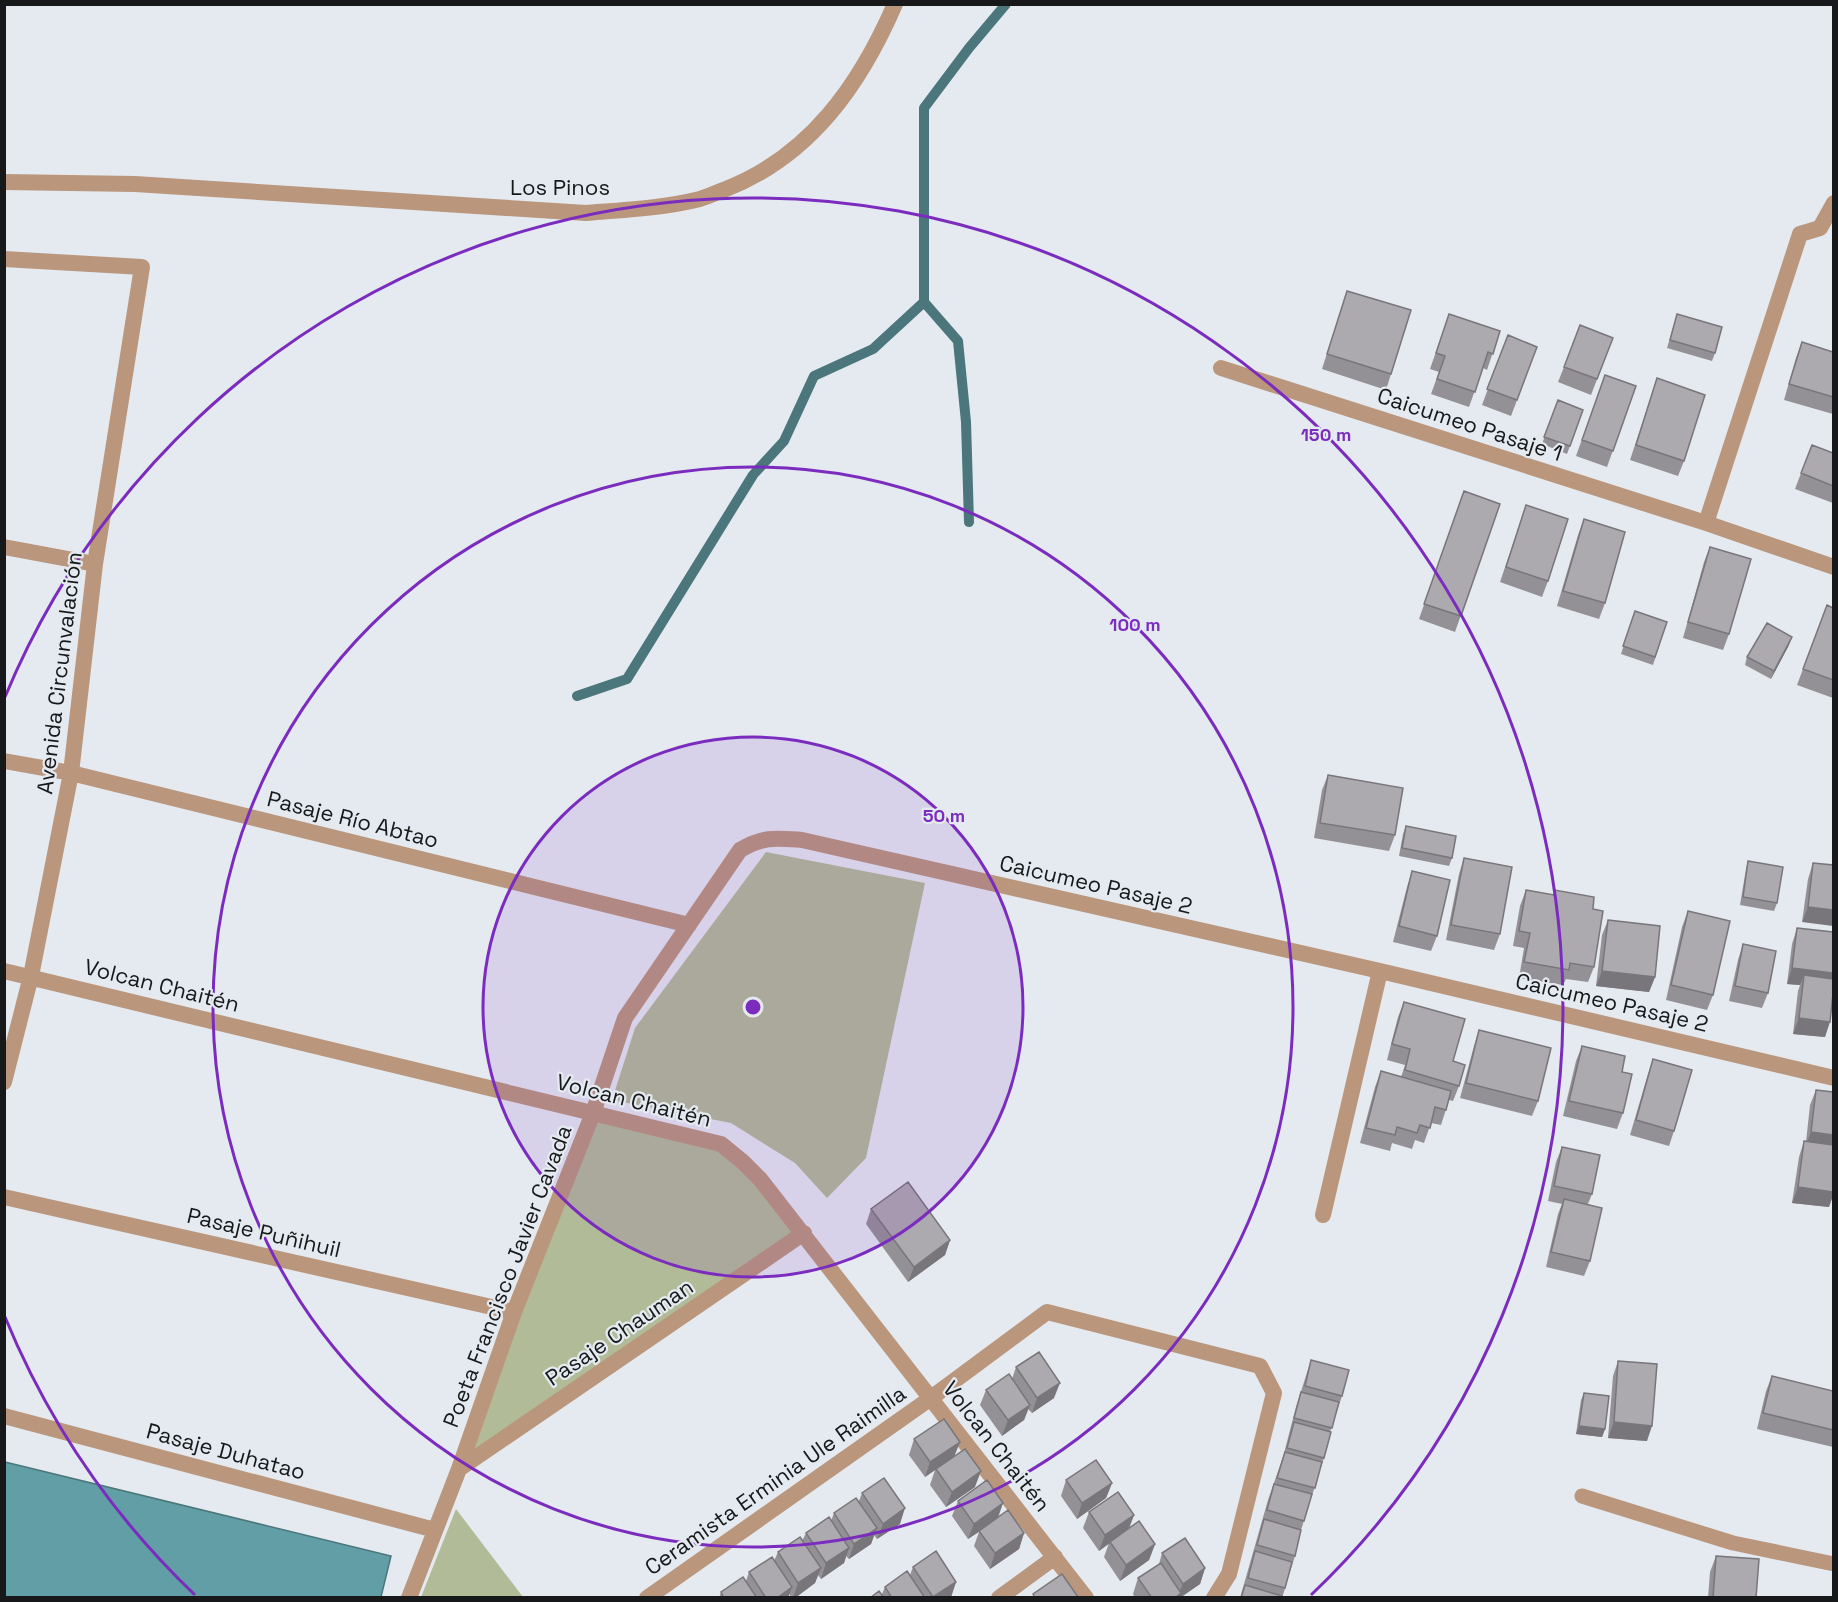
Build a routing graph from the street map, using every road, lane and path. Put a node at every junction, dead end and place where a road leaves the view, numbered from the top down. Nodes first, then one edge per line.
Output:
1 (895, 4) edge
2 (4, 182) edge
3 (1833, 203) edge
4 (4, 259) edge
5 (1221, 368) dead end
6 (1706, 523) junction
7 (4, 547) edge
8 (95, 564) junction
9 (1833, 567) edge
10 (4, 760) edge
11 (70, 773) junction
12 (802, 840) joint
13 (689, 926) junction
14 (4, 971) edge
15 (1380, 971) junction
16 (31, 976) junction
17 (1833, 1078) edge
18 (4, 1082) edge
19 (593, 1113) junction
20 (4, 1197) edge
21 (1323, 1215) dead end
22 (804, 1233) junction
23 (514, 1312) junction
24 (931, 1398) junction
25 (4, 1416) edge
26 (459, 1469) junction
27 (1582, 1496) dead end
28 (435, 1530) junction
29 (1055, 1557) junction
30 (1833, 1564) edge
31 (409, 1598) edge
32 (647, 1598) edge
33 (999, 1598) edge
34 (1086, 1598) edge
35 (1214, 1598) edge

1 - 2 street, Los Pinos
3 - 6 street
4 - 8 street, Avenida Circunvalación
5 - 6 street, Caicumeo Pasaje 1
6 - 9 street, Caicumeo Pasaje 1
7 - 8 street
8 - 11 street, Avenida Circunvalación
10 - 11 street, Pasaje Río Abtao
11 - 13 street, Pasaje Río Abtao
11 - 16 street, Avenida Circunvalación
12 - 13 street, Poeta Francisco Javier Cavada
12 - 15 street, Caicumeo Pasaje 2
13 - 19 street, Poeta Francisco Javier Cavada
14 - 16 street, Volcan Chaitén
15 - 17 street, Caicumeo Pasaje 2
15 - 21 street
16 - 18 street, Avenida Circunvalación
16 - 19 street, Volcan Chaitén
19 - 22 street, Volcan Chaitén
19 - 23 street, Poeta Francisco Javier Cavada
20 - 23 street, Pasaje Puñihuil
22 - 24 street, Volcan Chaitén
22 - 26 street, Pasaje Chauman
23 - 26 street, Poeta Francisco Javier Cavada
24 - 29 street, Volcan Chaitén
24 - 32 street, Ceramista Erminia Ule Raimilla
24 - 35 street, Ceramista Erminia Ule Raimilla
25 - 28 street, Pasaje Duhatao
26 - 28 street, Poeta Francisco Javier Cavada
27 - 30 lane
28 - 31 street, Poeta Francisco Javier Cavada
29 - 33 street
29 - 34 street, Volcan Chaitén

